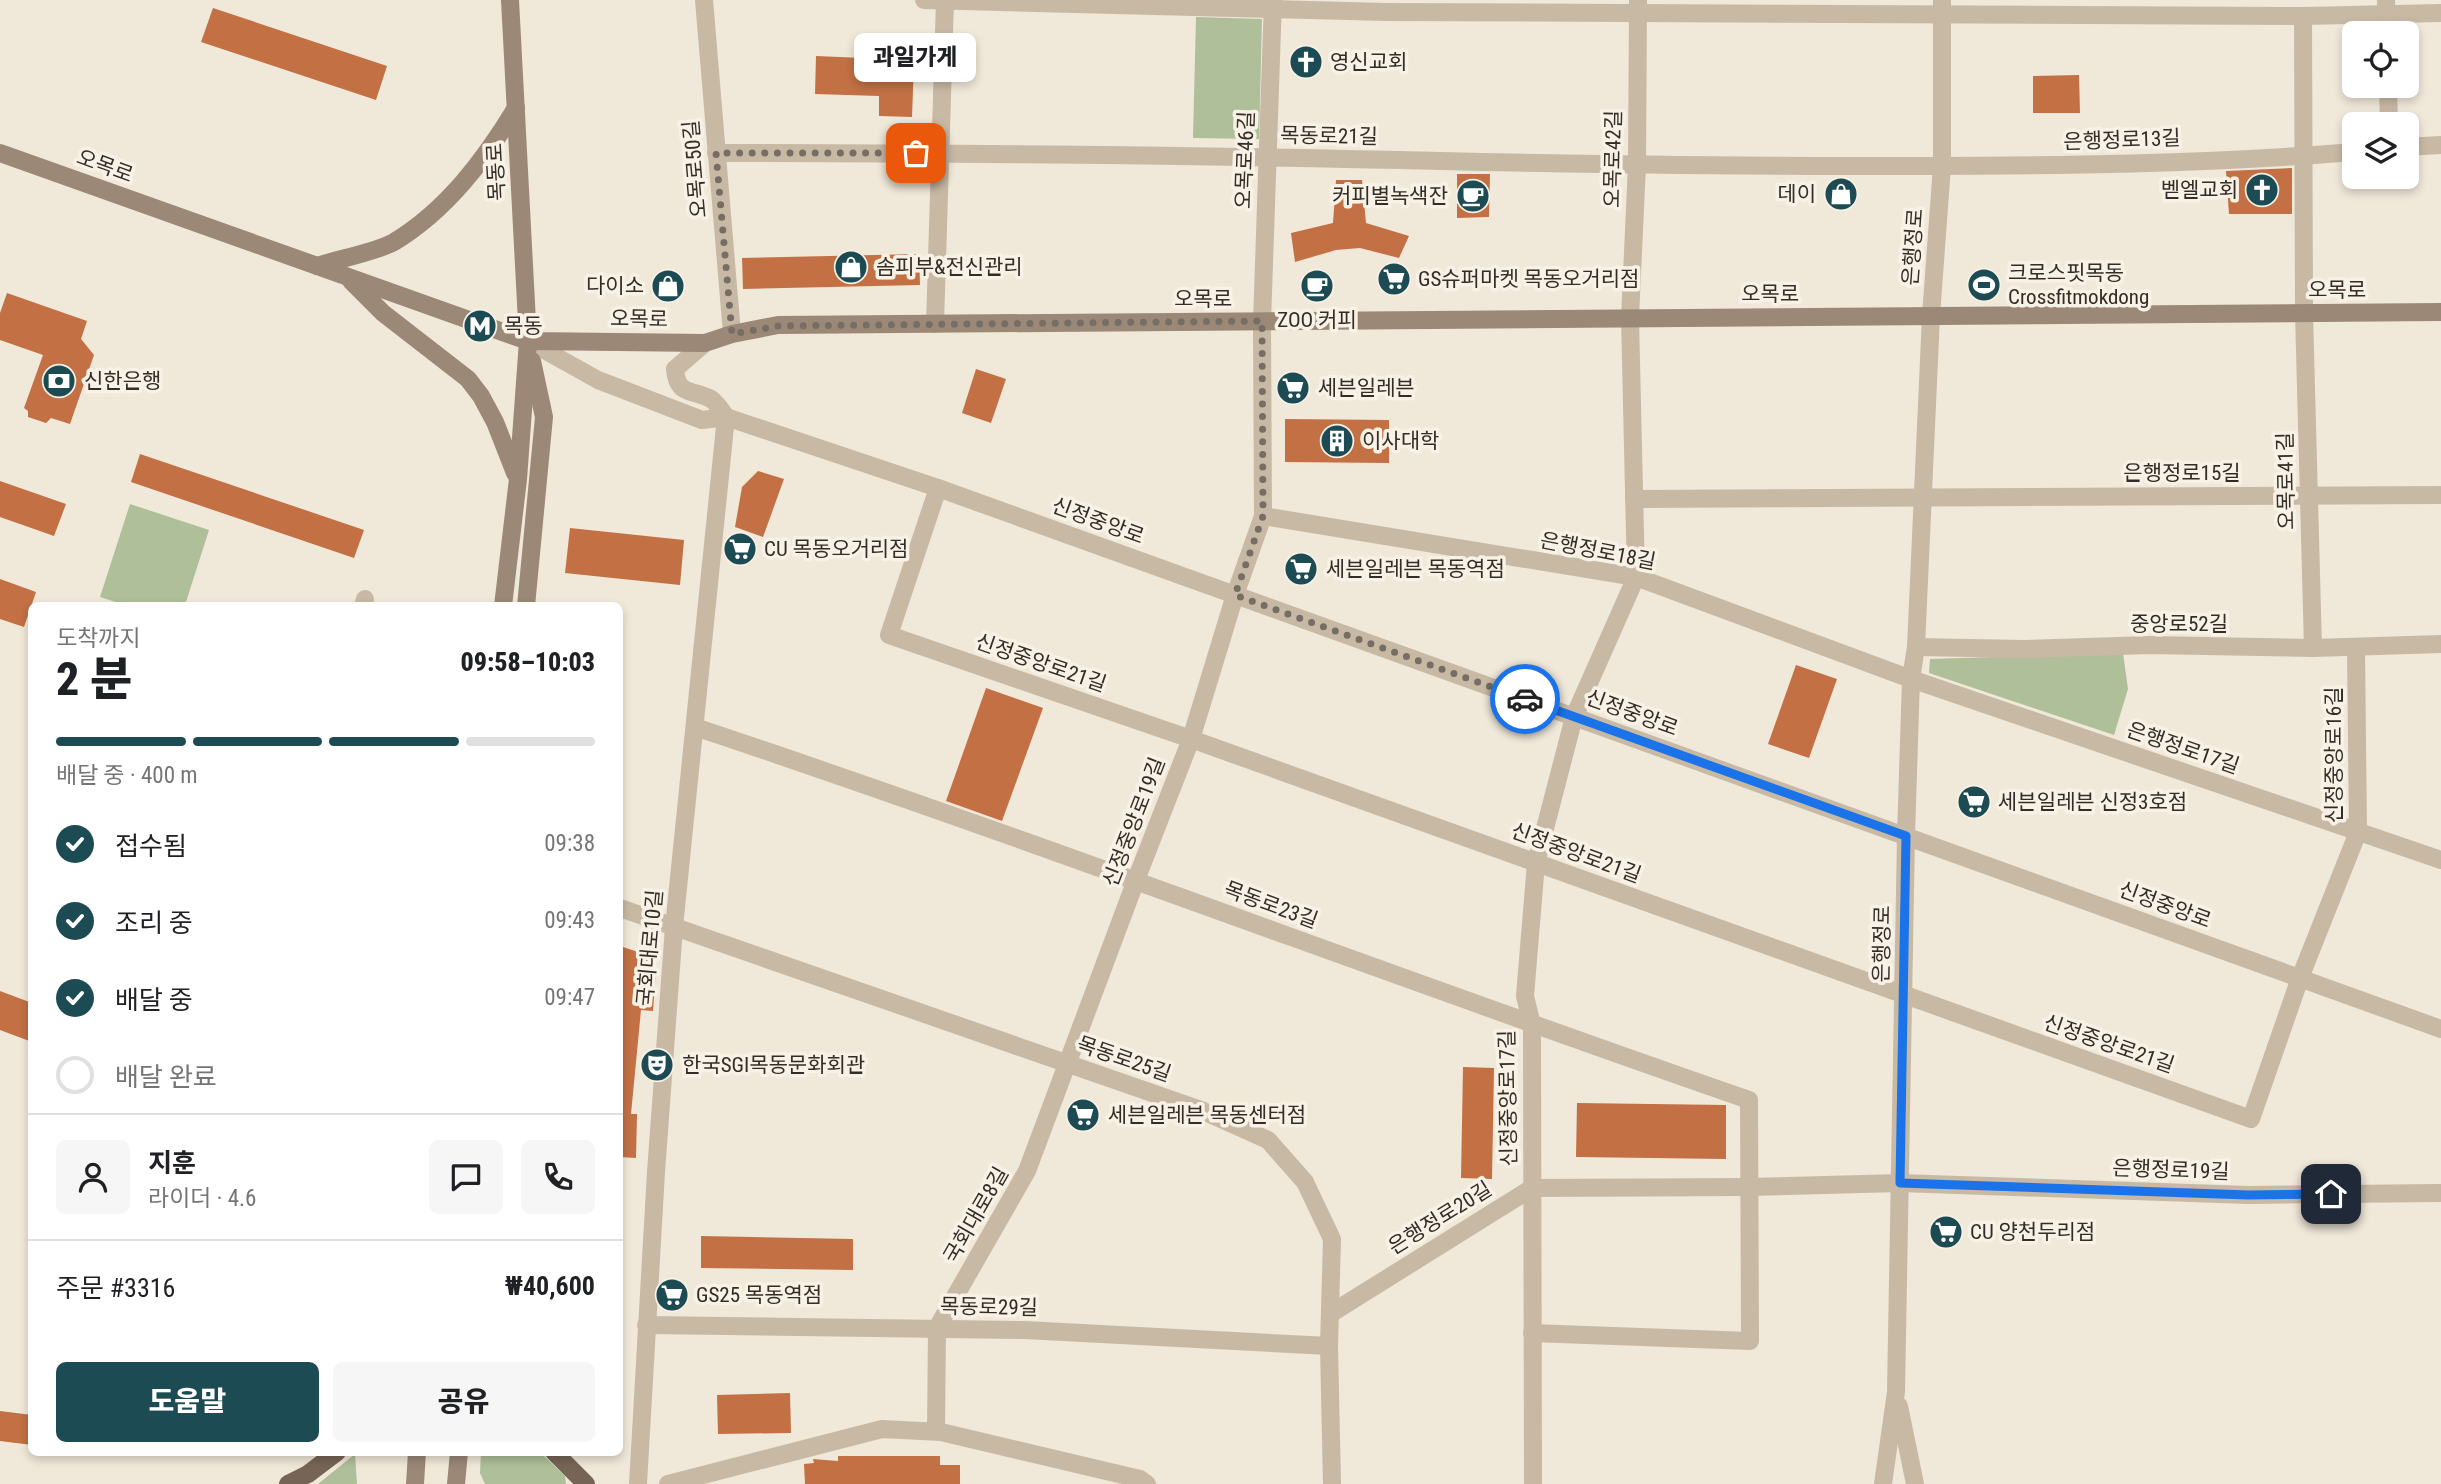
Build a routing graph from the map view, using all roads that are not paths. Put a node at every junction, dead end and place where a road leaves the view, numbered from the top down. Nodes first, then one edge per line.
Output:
1 (510, 0) edge
2 (704, 0) edge
3 (924, 0) edge
4 (945, 0) edge
5 (1273, 4) edge
6 (1639, 6) edge
7 (1942, 7) edge
8 (2386, 7) edge
9 (2441, 13) edge
10 (2303, 16) junction
11 (516, 107) junction
12 (2441, 145) edge
13 (2419, 146) edge
14 (0, 153) edge
15 (716, 153) junction
16 (940, 153) junction
17 (2342, 153) edge
18 (2304, 156) junction
19 (1268, 157) junction
20 (1637, 165) junction
21 (1942, 166) junction
22 (317, 266) junction
23 (346, 276) junction
24 (2441, 312) edge
25 (2304, 313) junction
26 (1931, 316) junction
27 (1630, 318) junction
28 (1262, 321) junction
29 (935, 324) junction
30 (732, 334) junction
31 (528, 341) junction
32 (705, 342) junction
33 (726, 417) junction
34 (518, 479) junction
35 (938, 488) junction
36 (2309, 495) junction
37 (2441, 495) edge
38 (1923, 497) junction
39 (1634, 499) junction
40 (1263, 516) junction
41 (1636, 578) junction
42 (1235, 595) junction
43 (503, 602) edge
44 (526, 602) edge
45 (2441, 643) edge
46 (1916, 647) junction
47 (2356, 647) junction
48 (2313, 648) junction
49 (1911, 679) junction
50 (1574, 717) junction
51 (695, 727) junction
52 (1191, 739) junction
53 (2358, 832) junction
54 (1906, 836) junction
55 (2441, 860) edge
56 (1536, 863) junction
57 (1136, 880) junction
58 (623, 909) edge
59 (674, 926) junction
60 (2300, 978) junction
61 (1903, 996) junction
62 (1531, 1025) junction
63 (2441, 1029) edge
64 (1068, 1063) junction
65 (1900, 1183) junction
66 (1749, 1187) junction
67 (1532, 1188) junction
68 (2441, 1193) edge
69 (1330, 1314) junction
70 (646, 1325) junction
71 (937, 1328) junction
72 (1532, 1333) junction
73 (1329, 1346) junction
74 (1896, 1392) junction
75 (936, 1432) junction
76 (332, 1456) edge
77 (417, 1456) edge
78 (459, 1456) edge
79 (558, 1456) edge
80 (288, 1484) edge
81 (415, 1484) edge
82 (456, 1484) edge
83 (586, 1484) edge
84 (638, 1484) edge
85 (668, 1484) edge
86 (1147, 1484) edge
87 (1332, 1484) edge
88 (1533, 1484) edge
89 (1883, 1484) edge
90 (1915, 1484) edge

1 - 11 main road, 목동로
2 - 15 street, 오목로50길
3 - 4 street
4 - 5 street
4 - 16 street
5 - 6 street
5 - 19 street, 오목로46길
6 - 7 street
6 - 20 street, 오목로42길
7 - 10 street
7 - 21 street, 은행정로
8 - 9 street
8 - 10 street
10 - 18 street
11 - 22 main road
11 - 31 main road, 목동로
12 - 13 street
14 - 22 main road, 오목로
15 - 16 street, 목동로21길
15 - 30 street, 오목로50길
16 - 19 street, 목동로21길
16 - 29 street
17 - 18 street, 은행정로13길
18 - 21 street, 은행정로13길
18 - 25 street, 오목로41길
19 - 20 street, 목동로21길
19 - 28 street, 오목로46길
20 - 21 street, 목동로21길
20 - 27 street, 오목로42길
21 - 26 street, 은행정로
22 - 23 main road, 오목로
23 - 31 main road, 오목로
23 - 34 main road
24 - 25 main road, 오목로
25 - 26 main road, 오목로
25 - 36 street, 오목로41길
26 - 27 main road, 오목로
26 - 38 street, 은행정로
27 - 28 main road, 오목로
27 - 39 street, 오목로42길
28 - 29 main road, 오목로
28 - 40 street, 오목로46길
29 - 30 main road, 오목로
30 - 32 main road, 오목로
31 - 32 main road, 오목로
31 - 33 street, 신정중앙로
31 - 34 main road, 목동로
31 - 44 main road, 목동로
32 - 33 street, 신정중앙로
33 - 35 street, 신정중앙로
33 - 51 street, 국회대로10길
34 - 43 main road, 목동로
35 - 42 street, 신정중앙로
35 - 52 street, 신정중앙로21길
36 - 37 street, 은행정로15길
36 - 38 street, 은행정로15길
36 - 48 street, 오목로41길
38 - 39 street
38 - 46 street, 은행정로
39 - 41 street, 오목로42길
40 - 41 street, 은행정로18길
40 - 42 street, 신정중앙로19길
41 - 49 street, 은행정로18길
41 - 50 street, 신정중앙로17길
42 - 50 street, 신정중앙로
42 - 52 street, 신정중앙로19길
45 - 47 street, 중앙로52길
46 - 48 street, 중앙로52길
46 - 49 street, 은행정로
47 - 48 street, 중앙로52길
47 - 53 street, 신정중앙로16길
49 - 53 street, 은행정로17길
49 - 54 street, 은행정로
50 - 54 street, 신정중앙로
50 - 56 street, 신정중앙로17길
51 - 57 street, 목동로23길
51 - 59 street, 국회대로10길
52 - 56 street, 신정중앙로21길
52 - 57 street, 신정중앙로19길
53 - 55 street, 은행정로17길
53 - 60 street, 신정중앙로16길
54 - 60 street, 신정중앙로
54 - 61 street, 은행정로
56 - 61 street, 신정중앙로21길
56 - 62 street, 신정중앙로17길
57 - 62 street, 목동로23길
57 - 64 street, 신정중앙로19길
58 - 59 street, 목동로25길
59 - 64 street, 목동로25길
59 - 70 street, 국회대로10길
60 - 61 street, 신정중앙로21길
60 - 63 street, 신정중앙로
61 - 65 street, 은행정로
62 - 66 street, 목동로23길
62 - 67 street, 신정중앙로17길
64 - 69 street, 목동로25길
64 - 71 street, 국회대로8길
65 - 66 street
65 - 68 street, 은행정로19길
65 - 74 street, 은행정로
66 - 67 street
66 - 72 street
67 - 69 street, 은행정로20길
67 - 72 street, 신정중앙로17길
69 - 73 street, 목동로25길
70 - 71 street, 목동로29길
70 - 84 street, 국회대로10길
71 - 73 street, 목동로29길
71 - 75 street, 국회대로8길
72 - 88 street, 신정중앙로17길
73 - 87 street, 목동로25길
74 - 89 street, 은행정로
74 - 90 street, 은행정로
75 - 85 street
75 - 86 street
76 - 80 main road
77 - 81 main road
78 - 82 main road
79 - 83 main road

